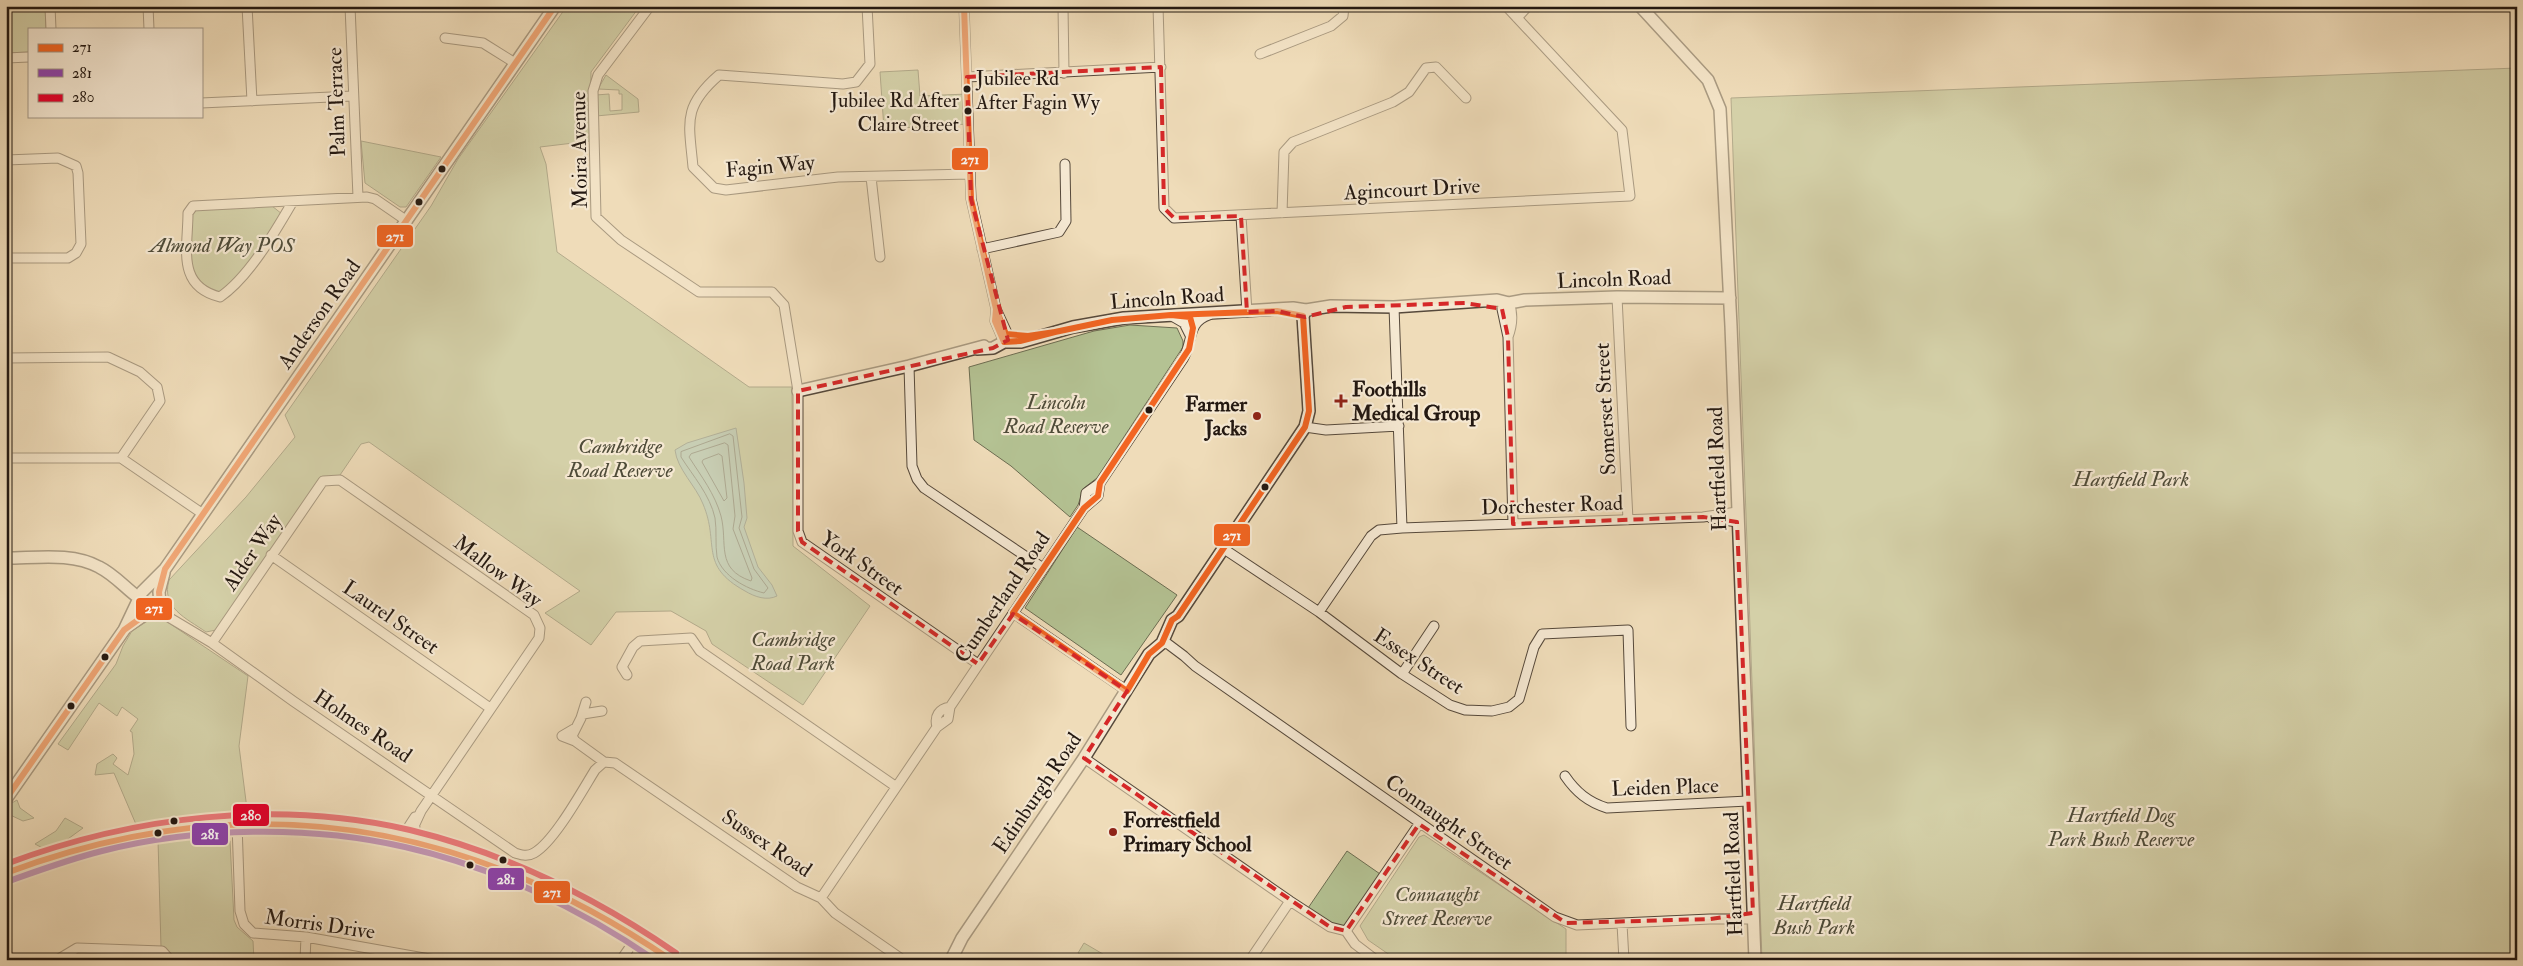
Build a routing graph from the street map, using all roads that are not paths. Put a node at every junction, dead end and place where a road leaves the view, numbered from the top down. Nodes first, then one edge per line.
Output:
1 (50, 6) edge
2 (148, 6) edge
3 (247, 6) edge
4 (350, 6) edge
5 (555, 6) edge
6 (650, 6) edge
7 (867, 6) edge
8 (964, 6) edge
9 (1063, 6) edge
10 (1158, 6) edge
11 (1344, 6) edge
12 (1506, 6) edge
13 (1528, 6) edge
14 (1640, 6) edge
15 (1517, 18) junction
16 (51, 28) edge
17 (149, 28) edge
18 (445, 38) dead end
19 (1260, 54) dead end
20 (28, 57) edge
21 (6, 58) edge
22 (515, 63) junction
23 (1161, 67) junction
24 (1064, 73) junction
25 (967, 77) junction
26 (353, 96) junction
27 (1466, 98) dead end
28 (252, 102) junction
29 (202, 103) edge
30 (6, 160) edge
31 (1065, 164) dead end
32 (970, 174) junction
33 (871, 177) junction
34 (358, 197) junction
35 (292, 200) junction
36 (1282, 213) junction
37 (1242, 216) junction
38 (407, 221) junction
39 (982, 249) junction
40 (880, 257) dead end
41 (6, 258) edge
42 (1729, 294) junction
43 (1617, 296) junction
44 (1394, 306) junction
45 (1508, 307) junction
46 (1247, 312) junction
47 (1213, 314) junction
48 (1306, 314) junction
49 (1168, 315) junction
50 (1191, 316) junction
51 (1190, 330) junction
52 (1004, 338) junction
53 (6, 358) edge
54 (909, 366) junction
55 (798, 391) junction
56 (1399, 426) junction
57 (1305, 427) junction
58 (6, 458) edge
59 (121, 458) junction
60 (323, 481) joint
61 (204, 514) junction
62 (1737, 517) junction
63 (1628, 520) junction
64 (1514, 524) junction
65 (1402, 528) junction
66 (1224, 549) junction
67 (271, 555) junction
68 (6, 558) edge
69 (1043, 568) junction
70 (165, 569) junction
71 (143, 594) junction
72 (157, 603) junction
73 (1319, 612) junction
74 (1013, 613) junction
75 (1434, 626) dead end
76 (124, 630) junction
77 (212, 643) junction
78 (1165, 646) junction
79 (978, 664) junction
80 (1402, 674) junction
81 (627, 675) dead end
82 (1127, 691) junction
83 (586, 702) dead end
84 (490, 708) junction
85 (602, 711) dead end
86 (583, 714) junction
87 (1631, 726) dead end
88 (1084, 758) junction
89 (604, 762) junction
90 (1565, 776) dead end
91 (895, 786) junction
92 (431, 796) junction
93 (6, 799) edge
94 (1748, 801) junction
95 (237, 824) junction
96 (1419, 824) junction
97 (408, 839) junction
98 (6, 873) edge
99 (821, 898) junction
100 (1290, 901) junction
101 (1753, 916) junction
102 (1622, 924) junction
103 (1346, 931) junction
104 (306, 937) junction
105 (962, 938) junction
106 (635, 939) junction
107 (902, 958) edge
108 (57, 960) edge
109 (170, 960) edge
110 (305, 960) edge
111 (435, 960) edge
112 (621, 960) edge
113 (658, 960) edge
114 (671, 960) edge
115 (944, 960) edge
116 (951, 960) edge
117 (1250, 960) edge
118 (1376, 960) edge
119 (1624, 960) edge
120 (1755, 960) edge

1 - 16 street
2 - 17 street
3 - 28 street
4 - 26 street, Palm Terrace
5 - 22 street, Anderson Road
6 - 55 street, Moira Avenue
7 - 33 street, Fagin Way
8 - 25 street
9 - 24 street
10 - 23 street, Agincourt Drive
11 - 19 street
12 - 15 street, Agincourt Drive
13 - 15 street
14 - 42 street, Hartfield Road
15 - 36 street, Agincourt Drive
18 - 22 street
20 - 21 street
22 - 38 street, Anderson Road
23 - 24 street
23 - 37 street, Agincourt Drive
24 - 25 street
25 - 32 street
26 - 28 street
26 - 34 street, Palm Terrace
27 - 36 street
28 - 29 street
30 - 41 street
31 - 39 street
32 - 33 street, Fagin Way
32 - 39 street
33 - 40 street
34 - 35 street
34 - 38 street
35 - 35 street
36 - 37 street, Agincourt Drive
37 - 46 street
38 - 61 street, Anderson Road
39 - 52 street
42 - 43 street, Lincoln Road
42 - 62 street, Hartfield Road
43 - 45 street, Lincoln Road
43 - 63 street, Somerset Street
44 - 45 street, Lincoln Road
44 - 48 street, Lincoln Road
44 - 56 street
45 - 64 street
46 - 47 street, Lincoln Road
46 - 48 street, Lincoln Road
47 - 50 street, Lincoln Road
47 - 51 street
48 - 57 street, Edinburgh Road
49 - 50 street, Lincoln Road
49 - 51 street
49 - 52 street, Lincoln Road
50 - 51 street, Cumberland Road
51 - 69 street, Cumberland Road
52 - 54 street, Lincoln Road
53 - 59 street
54 - 55 street, Lincoln Road
54 - 69 street
55 - 79 street, York Street
56 - 57 street
56 - 65 street
57 - 66 street, Edinburgh Road
58 - 59 street
59 - 61 street
60 - 67 street, Alder Way
60 - 84 street, Mallow Way
61 - 70 street, Anderson Road
62 - 63 street, Dorchester Road
62 - 94 street, Hartfield Road
63 - 64 street, Dorchester Road
64 - 65 street, Dorchester Road
65 - 73 street, Dorchester Road
66 - 73 street, Essex Street
66 - 78 street, Edinburgh Road
67 - 77 street, Alder Way
67 - 84 street, Laurel Street
68 - 71 street
69 - 74 street, Cumberland Road
70 - 71 street, Anderson Road
70 - 72 street, Anderson Road
71 - 72 street
71 - 72 street
71 - 76 street, Anderson Road
72 - 76 street, Anderson Road
72 - 77 street, Holmes Road
73 - 80 street, Essex Street
74 - 79 street, Cumberland Road
74 - 82 street
75 - 80 street
76 - 93 street, Anderson Road
77 - 92 street, Holmes Road
78 - 82 street, Edinburgh Road
78 - 96 street, Connaught Street
79 - 91 street, Cumberland Road
80 - 87 street, Essex Street
81 - 91 street
82 - 88 street, Edinburgh Road
83 - 86 street
84 - 92 street, Mallow Way
85 - 86 street
86 - 89 street
88 - 100 street
88 - 105 street, Edinburgh Road
89 - 92 street, Holmes Road
89 - 99 street, Sussex Road
90 - 94 street, Leiden Place
91 - 99 street, Cumberland Road
92 - 97 street, Mallow Way
94 - 101 street, Hartfield Road
95 - 97 main road
95 - 98 main road
95 - 104 street, Morris Drive
96 - 102 street, Connaught Street
96 - 103 street
97 - 106 main road
99 - 107 street, Sussex Road
100 - 103 street
100 - 117 street
101 - 102 street, Connaught Street
101 - 120 street, Hartfield Road
102 - 119 street
103 - 118 street
104 - 110 street
104 - 111 street, Morris Drive
105 - 115 street, Edinburgh Road
105 - 116 street, Edinburgh Road
106 - 112 street
106 - 113 main road
106 - 114 main road
108 - 109 street

